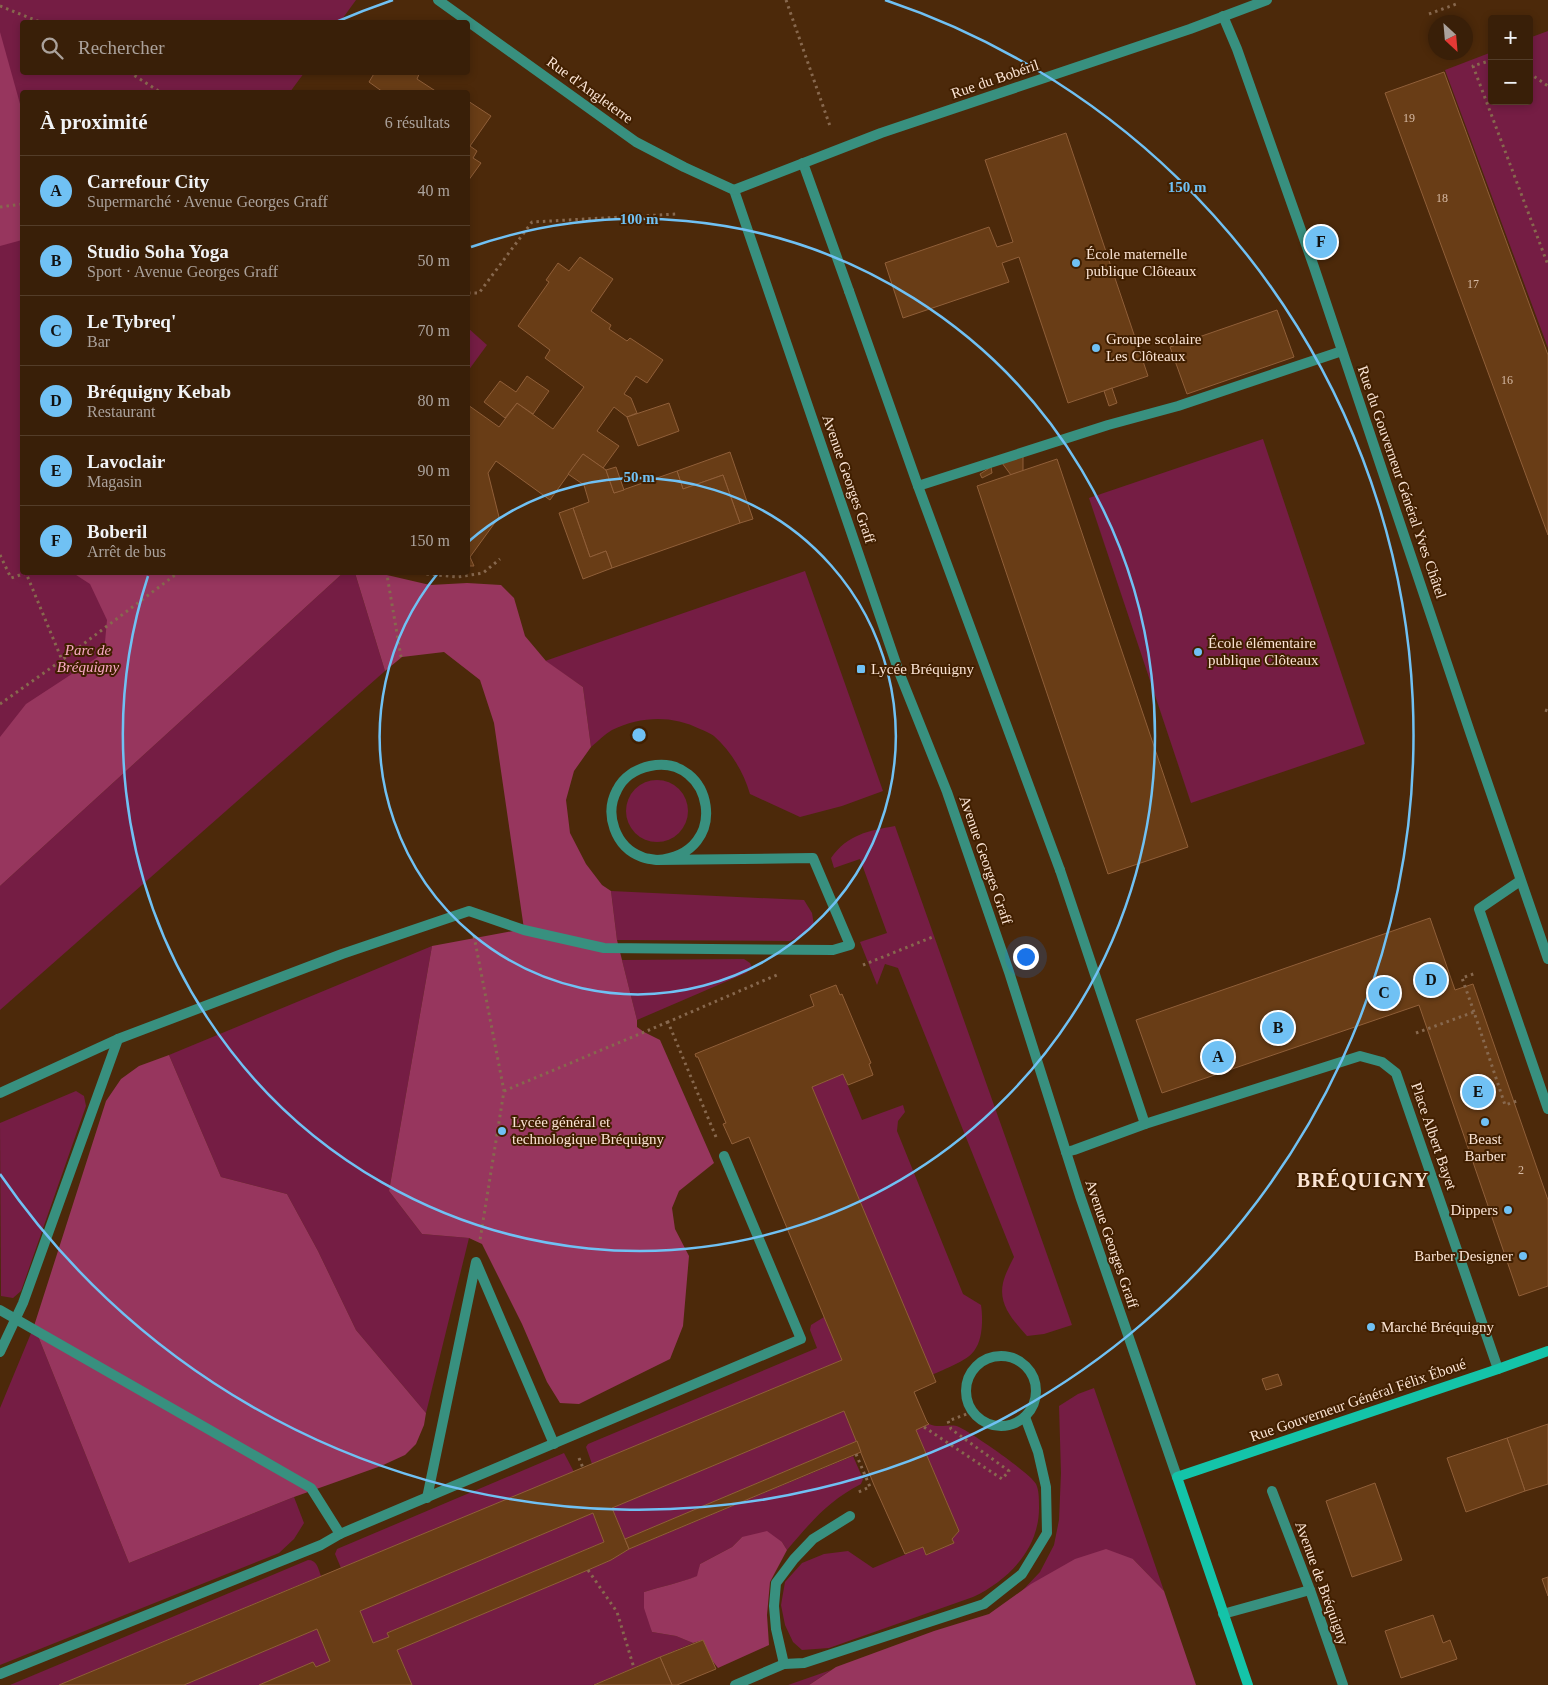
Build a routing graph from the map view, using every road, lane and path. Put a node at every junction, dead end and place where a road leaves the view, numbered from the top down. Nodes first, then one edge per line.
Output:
1 (438, 0) edge
2 (786, 0) edge
3 (1268, 0) edge
4 (1459, 3) dead end
5 (0, 6) edge
6 (1430, 14) dead end
7 (1223, 16) junction
8 (35, 20) edge
9 (466, 20) edge
10 (470, 23) edge
11 (1488, 61) edge
12 (133, 75) edge
13 (1533, 76) edge
14 (1548, 86) edge
15 (157, 90) edge
16 (838, 149) junction
17 (803, 163) junction
18 (734, 190) junction
19 (20, 204) edge
20 (0, 207) edge
21 (676, 214) dead end
22 (1548, 265) edge
23 (470, 293) edge
24 (1342, 351) junction
25 (918, 486) junction
26 (0, 555) edge
27 (500, 559) dead end
28 (20, 575) edge
29 (27, 575) edge
30 (175, 575) edge
31 (387, 575) edge
32 (438, 575) edge
33 (402, 657) dead end
34 (62, 660) junction
35 (0, 704) edge
36 (657, 860) junction
37 (1520, 881) junction
38 (469, 911) junction
39 (934, 936) dead end
40 (1548, 959) edge
41 (859, 967) dead end
42 (787, 970) dead end
43 (1479, 972) dead end
44 (1474, 1012) junction
45 (668, 1022) junction
46 (1416, 1033) dead end
47 (118, 1039) junction
48 (504, 1091) junction
49 (0, 1093) edge
50 (1523, 1099) dead end
51 (1548, 1109) edge
52 (1145, 1124) junction
53 (717, 1139) dead end
54 (1066, 1152) junction
55 (724, 1156) dead end
56 (476, 1262) junction
57 (0, 1310) edge
58 (15, 1318) junction
59 (1548, 1350) edge
60 (0, 1352) edge
61 (1498, 1369) junction
62 (972, 1412) junction
63 (1025, 1418) junction
64 (924, 1427) dead end
65 (554, 1444) junction
66 (856, 1454) dead end
67 (1176, 1477) junction
68 (1272, 1491) dead end
69 (427, 1498) junction
70 (850, 1516) joint
71 (340, 1534) junction
72 (588, 1570) dead end
73 (1310, 1590) junction
74 (1223, 1614) junction
75 (784, 1664) junction
76 (634, 1668) dead end
77 (0, 1674) edge
78 (735, 1685) edge
79 (1248, 1685) edge
80 (1344, 1685) edge

1 - 9 street, Rue d'Angleterre
2 - 16 path
3 - 7 street, Rue du Bobéril
4 - 6 path
5 - 8 path
7 - 16 street, Rue du Bobéril
7 - 24 street, Rue du Gouverneur Général Yves Châtel
10 - 18 street, Rue d'Angleterre
11 - 22 path
12 - 15 path
13 - 14 path
16 - 17 street, Rue du Bobéril
17 - 18 street, Rue du Bobéril
17 - 25 street
18 - 54 street, Avenue Georges Graff
19 - 20 path
21 - 23 path
24 - 25 street
24 - 37 street, Rue du Gouverneur Général Yves Châtel
25 - 52 street
26 - 28 path
27 - 32 path
29 - 34 path
30 - 34 path
31 - 33 path
34 - 35 path
36 - 36 street
36 - 38 street
37 - 40 street, Rue du Gouverneur Général Yves Châtel
37 - 51 street
38 - 47 street
38 - 48 path
39 - 41 path
42 - 45 path
43 - 44 path
44 - 46 path
44 - 50 path
45 - 48 path
45 - 53 path
47 - 49 street
47 - 58 street
48 - 56 path
52 - 54 street, Place Albert Bayet
52 - 61 street, Place Albert Bayet
54 - 67 street, Avenue Georges Graff
55 - 65 street
56 - 65 street
56 - 69 street
57 - 58 street
58 - 60 street
58 - 71 street
59 - 61 street, Rue Gouverneur Général Félix Éboué
61 - 67 street, Rue Gouverneur Général Félix Éboué
62 - 63 street
62 - 63 street
62 - 64 path
63 - 75 street
65 - 69 street
66 - 70 path
67 - 74 street, Avenue Georges Graff
68 - 73 street, Avenue de Bréquigny
69 - 71 street
70 - 75 street
71 - 77 street
72 - 76 path
73 - 74 street
73 - 80 street, Avenue de Bréquigny
74 - 79 street, Avenue Georges Graff
75 - 78 street

